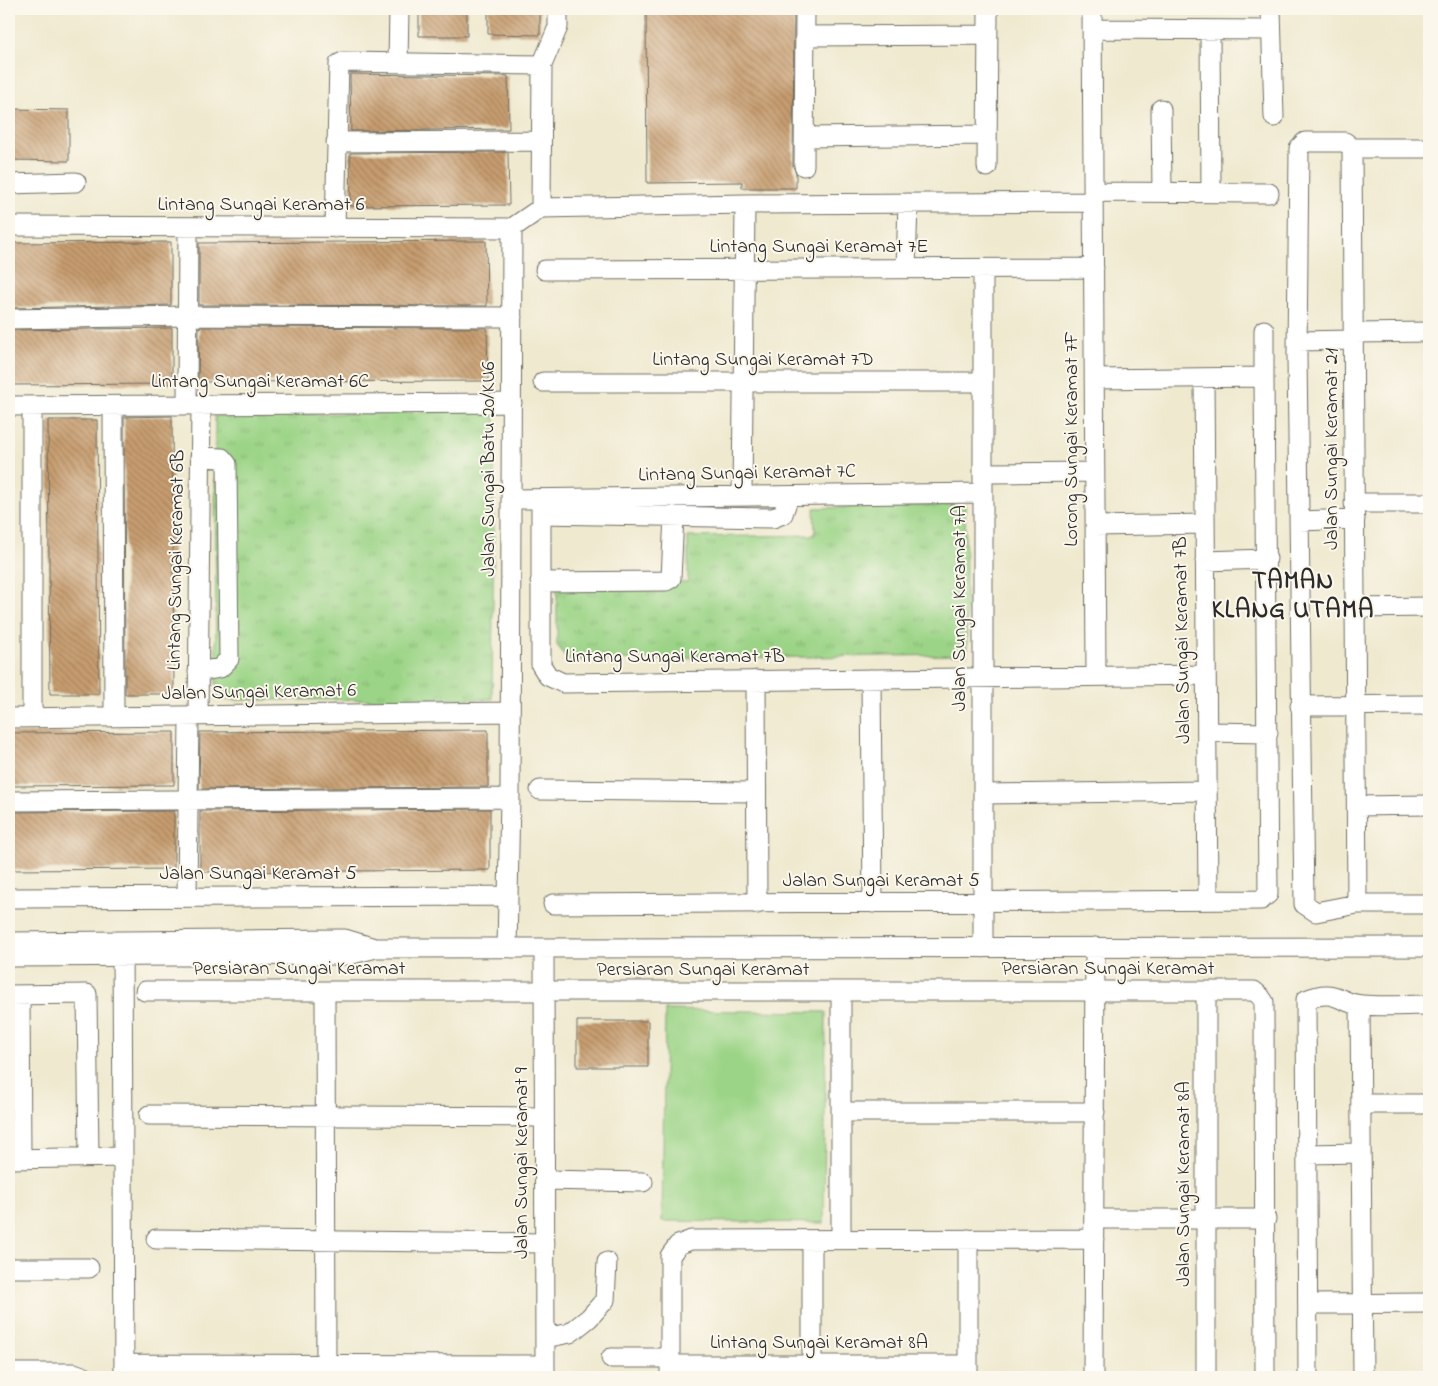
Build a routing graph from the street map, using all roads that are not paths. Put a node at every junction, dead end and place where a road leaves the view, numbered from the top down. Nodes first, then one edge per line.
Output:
1 (399, 9) edge
2 (558, 9) edge
3 (805, 9) edge
4 (988, 9) edge
5 (1092, 9) edge
6 (1271, 9) edge
7 (1092, 29) junction
8 (1210, 30) junction
9 (1271, 30) junction
10 (988, 35) junction
11 (805, 36) junction
12 (398, 62) junction
13 (542, 65) junction
14 (1161, 109) dead end
15 (1274, 117) dead end
16 (987, 135) junction
17 (805, 136) junction
18 (541, 141) junction
19 (336, 142) junction
20 (1352, 148) junction
21 (1429, 148) edge
22 (804, 166) dead end
23 (987, 167) dead end
24 (76, 182) dead end
25 (9, 184) edge
26 (1162, 192) junction
27 (1210, 192) junction
28 (1269, 193) dead end
29 (1093, 197) junction
30 (908, 203) junction
31 (745, 204) junction
32 (541, 208) junction
33 (9, 226) edge
34 (188, 227) junction
35 (335, 228) junction
36 (512, 228) junction
37 (1094, 268) junction
38 (744, 269) junction
39 (906, 269) junction
40 (983, 269) junction
41 (545, 270) dead end
42 (187, 316) junction
43 (512, 317) junction
44 (9, 319) edge
45 (1264, 330) dead end
46 (1429, 332) edge
47 (1354, 337) junction
48 (1298, 341) junction
49 (1264, 378) junction
50 (1094, 379) junction
51 (1204, 379) junction
52 (543, 382) dead end
53 (743, 382) junction
54 (983, 382) junction
55 (512, 403) junction
56 (194, 405) junction
57 (9, 406) edge
58 (32, 406) junction
59 (113, 406) junction
60 (200, 457) junction
61 (1094, 472) junction
62 (983, 473) junction
63 (983, 493) junction
64 (742, 496) junction
65 (789, 496) junction
66 (512, 499) junction
67 (1429, 504) edge
68 (541, 506) junction
69 (1355, 512) junction
70 (674, 516) junction
71 (1299, 521) junction
72 (1205, 524) junction
73 (1095, 526) junction
74 (1267, 560) junction
75 (1205, 561) junction
76 (540, 582) junction
77 (1429, 607) edge
78 (1355, 608) junction
79 (198, 672) junction
80 (1096, 675) junction
81 (1206, 675) junction
82 (983, 677) junction
83 (871, 679) junction
84 (756, 680) junction
85 (1356, 705) junction
86 (1429, 705) edge
87 (1300, 706) junction
88 (510, 712) junction
89 (194, 716) junction
90 (114, 717) junction
91 (9, 718) edge
92 (32, 718) junction
93 (1207, 732) junction
94 (1268, 733) junction
95 (540, 790) dead end
96 (1207, 791) junction
97 (756, 792) junction
98 (983, 794) junction
99 (510, 798) junction
100 (188, 800) junction
101 (9, 801) edge
102 (1429, 805) edge
103 (1356, 806) junction
104 (508, 896) junction
105 (187, 897) junction
106 (9, 898) edge
107 (1208, 900) junction
108 (873, 903) junction
109 (983, 903) junction
110 (553, 904) dead end
111 (757, 904) junction
112 (1357, 904) junction
113 (1429, 904) edge
114 (9, 942) edge
115 (1096, 947) junction
116 (1429, 947) edge
117 (507, 948) junction
118 (544, 948) junction
119 (983, 948) junction
120 (122, 950) junction
121 (9, 957) edge
122 (146, 991) dead end
123 (326, 991) junction
124 (1095, 991) junction
125 (1206, 991) junction
126 (841, 992) junction
127 (544, 993) junction
128 (14, 995) edge
129 (1360, 1005) junction
130 (1429, 1005) edge
131 (1361, 1104) junction
132 (1429, 1104) edge
133 (841, 1112) junction
134 (1094, 1112) junction
135 (149, 1114) dead end
136 (326, 1115) junction
137 (544, 1116) junction
138 (1361, 1153) junction
139 (1307, 1154) junction
140 (123, 1157) junction
141 (89, 1158) junction
142 (15, 1159) edge
143 (544, 1180) junction
144 (643, 1182) dead end
145 (1094, 1219) junction
146 (1206, 1219) junction
147 (1266, 1219) junction
148 (156, 1239) dead end
149 (841, 1239) junction
150 (968, 1239) junction
151 (1094, 1239) junction
152 (812, 1240) junction
153 (326, 1241) junction
154 (545, 1243) junction
155 (607, 1262) dead end
156 (9, 1268) edge
157 (89, 1268) dead end
158 (1429, 1303) edge
159 (1308, 1304) junction
160 (1362, 1304) junction
161 (545, 1338) junction
162 (611, 1358) dead end
163 (670, 1367) edge
164 (124, 1371) edge
165 (326, 1371) edge
166 (545, 1371) edge
167 (812, 1371) edge
168 (968, 1371) edge
169 (9, 1373) edge
170 (85, 1377) edge
171 (1093, 1377) edge
172 (1206, 1377) edge
173 (1265, 1377) edge
174 (1308, 1377) edge
175 (1363, 1377) edge

1 - 12 street
2 - 13 street
3 - 11 street
4 - 10 street
5 - 7 street, Lorong Sungai Keramat 7F
6 - 9 street
7 - 8 street
7 - 29 street, Lorong Sungai Keramat 7F
8 - 9 street
8 - 27 street
9 - 15 street
10 - 11 street
10 - 16 street
11 - 17 street
12 - 13 street
12 - 19 street
13 - 18 street
14 - 26 street
16 - 17 street
16 - 23 street
17 - 22 street
18 - 19 street
18 - 32 street
19 - 35 street
20 - 21 street
20 - 47 street, Jalan Sungai Keramat 21
20 - 48 street
24 - 25 street
26 - 27 street
26 - 29 street
27 - 28 street
29 - 30 street
29 - 37 street, Lorong Sungai Keramat 7F
30 - 31 street
30 - 39 street
31 - 32 street
31 - 38 street
32 - 36 street
33 - 34 street, Lintang Sungai Keramat 6
34 - 35 street, Lintang Sungai Keramat 6
34 - 42 street, Lintang Sungai Keramat 6B
35 - 36 street, Lintang Sungai Keramat 6
36 - 43 street, Jalan Sungai Batu 20/KU6
37 - 40 street, Lintang Sungai Keramat 7E
37 - 50 street, Lorong Sungai Keramat 7F
38 - 39 street, Lintang Sungai Keramat 7E
38 - 41 street, Lintang Sungai Keramat 7E
38 - 53 street
39 - 40 street, Lintang Sungai Keramat 7E
40 - 54 street, Jalan Sungai Keramat 7A
42 - 43 street
42 - 44 street
42 - 56 street, Lintang Sungai Keramat 6B
43 - 55 street, Jalan Sungai Batu 20/KU6
45 - 49 street
46 - 47 street
47 - 48 street
47 - 69 street, Jalan Sungai Keramat 21
48 - 71 street
49 - 51 street
49 - 74 street
50 - 51 street
50 - 61 street, Lorong Sungai Keramat 7F
51 - 72 street, Jalan Sungai Keramat 7B
52 - 53 street, Lintang Sungai Keramat 7D
53 - 54 street, Lintang Sungai Keramat 7D
53 - 64 street
54 - 62 street, Jalan Sungai Keramat 7A
55 - 56 street, Lintang Sungai Keramat 6C
55 - 66 street, Jalan Sungai Batu 20/KU6
56 - 59 street, Lintang Sungai Keramat 6C
56 - 60 street, Lintang Sungai Keramat 6B
57 - 58 street, Lintang Sungai Keramat 6C
58 - 59 street, Lintang Sungai Keramat 6C
58 - 92 street
59 - 90 street
60 - 79 street, Lintang Sungai Keramat 6B
60 - 79 street
61 - 62 street
61 - 73 street, Lorong Sungai Keramat 7F
62 - 63 street, Jalan Sungai Keramat 7A
63 - 65 street, Lintang Sungai Keramat 7C
63 - 82 street, Jalan Sungai Keramat 7A
64 - 65 street, Lintang Sungai Keramat 7C
64 - 68 street, Lintang Sungai Keramat 7C
65 - 70 street
66 - 68 street, Lintang Sungai Keramat 7C
66 - 88 street, Jalan Sungai Batu 20/KU6
67 - 69 street
68 - 70 street
68 - 76 street, Lintang Sungai Keramat 7B
69 - 71 street
69 - 78 street, Jalan Sungai Keramat 21
70 - 76 street
71 - 87 street
72 - 73 street
72 - 75 street, Jalan Sungai Keramat 7B
73 - 80 street, Lorong Sungai Keramat 7F
74 - 75 street
74 - 94 street
75 - 81 street, Jalan Sungai Keramat 7B
76 - 84 street, Lintang Sungai Keramat 7B
77 - 78 street
78 - 85 street, Jalan Sungai Keramat 21
79 - 89 street, Lintang Sungai Keramat 6B
80 - 81 street, Lintang Sungai Keramat 7B
80 - 82 street, Lintang Sungai Keramat 7B
81 - 93 street, Jalan Sungai Keramat 7B
82 - 83 street, Lintang Sungai Keramat 7B
82 - 98 street, Jalan Sungai Keramat 7A
83 - 84 street, Lintang Sungai Keramat 7B
83 - 108 street
84 - 97 street
85 - 86 street
85 - 87 street
85 - 103 street, Jalan Sungai Keramat 21
87 - 112 street
88 - 89 street, Jalan Sungai Keramat 6
88 - 99 street, Jalan Sungai Batu 20/KU6
89 - 90 street, Jalan Sungai Keramat 6
89 - 100 street, Lintang Sungai Keramat 6B
90 - 92 street, Jalan Sungai Keramat 6
91 - 92 street, Jalan Sungai Keramat 6
93 - 94 street
93 - 96 street, Jalan Sungai Keramat 7B
94 - 107 street, Jalan Sungai Keramat 5
95 - 97 street
96 - 98 street
96 - 107 street, Jalan Sungai Keramat 7B
97 - 111 street
98 - 109 street, Jalan Sungai Keramat 7A
99 - 100 street
99 - 104 street, Jalan Sungai Batu 20/KU6
100 - 101 street
100 - 105 street, Lintang Sungai Keramat 6B
102 - 103 street
103 - 112 street, Jalan Sungai Keramat 21
104 - 105 street, Jalan Sungai Keramat 5
104 - 117 street, Jalan Sungai Batu 20/KU6
105 - 106 street, Jalan Sungai Keramat 5
107 - 109 street, Jalan Sungai Keramat 5
108 - 109 street, Jalan Sungai Keramat 5
108 - 111 street, Jalan Sungai Keramat 5
109 - 119 street, Jalan Sungai Keramat 7A
110 - 111 street, Jalan Sungai Keramat 5
112 - 113 street
114 - 120 street, Persiaran Sungai Keramat
115 - 116 street, Persiaran Sungai Keramat
115 - 119 street, Persiaran Sungai Keramat
115 - 124 street
117 - 118 street, Persiaran Sungai Keramat
117 - 120 street, Persiaran Sungai Keramat
118 - 119 street, Persiaran Sungai Keramat
118 - 127 street, Jalan Sungai Keramat 9
120 - 121 street, Persiaran Sungai Keramat
120 - 140 street
122 - 123 street, Persiaran Sungai Keramat
123 - 127 street, Persiaran Sungai Keramat
123 - 136 street
124 - 125 street, Persiaran Sungai Keramat
124 - 126 street, Persiaran Sungai Keramat
124 - 134 street
125 - 146 street, Jalan Sungai Keramat 8A
125 - 147 street, Persiaran Sungai Keramat
126 - 127 street, Persiaran Sungai Keramat
126 - 133 street
127 - 137 street, Jalan Sungai Keramat 9
128 - 141 street
128 - 142 street
129 - 130 street
129 - 131 street
129 - 139 street
131 - 132 street
131 - 138 street
133 - 134 street
133 - 149 street
134 - 145 street
135 - 136 street
136 - 137 street
136 - 153 street
137 - 143 street, Jalan Sungai Keramat 9
138 - 139 street
138 - 160 street
139 - 159 street
140 - 141 street
140 - 164 street
141 - 142 street
143 - 144 street
143 - 154 street, Jalan Sungai Keramat 9
145 - 146 street
145 - 151 street
146 - 147 street
146 - 172 street, Jalan Sungai Keramat 8A
147 - 173 street
148 - 153 street
149 - 150 street
149 - 152 street
150 - 151 street
150 - 168 street
151 - 171 street
152 - 163 street
152 - 167 street
153 - 154 street
153 - 165 street
154 - 161 street, Jalan Sungai Keramat 9
155 - 161 street
156 - 157 street
158 - 160 street
159 - 160 street
159 - 174 street
160 - 175 street
161 - 166 street, Jalan Sungai Keramat 9
162 - 163 street, Lintang Sungai Keramat 8A
163 - 167 street, Lintang Sungai Keramat 8A
164 - 165 street
165 - 166 street
167 - 168 street, Lintang Sungai Keramat 8A
169 - 170 street

